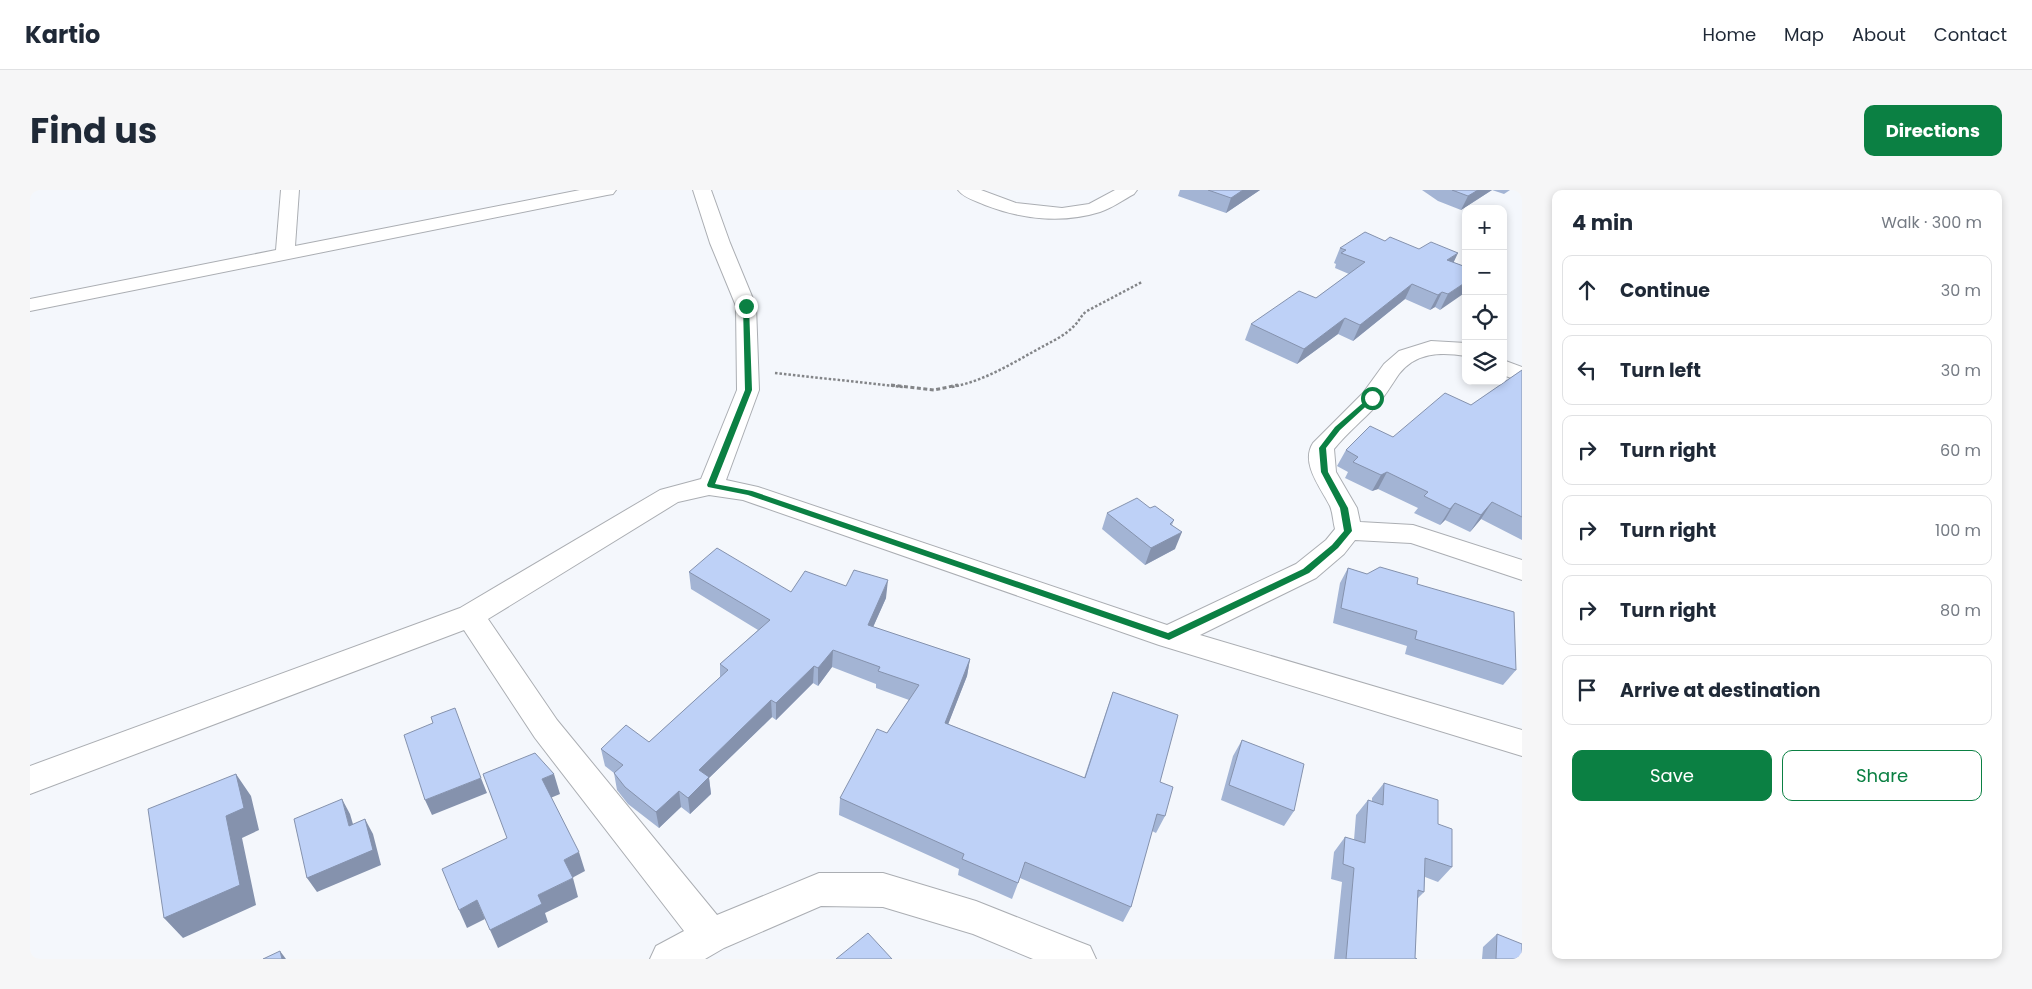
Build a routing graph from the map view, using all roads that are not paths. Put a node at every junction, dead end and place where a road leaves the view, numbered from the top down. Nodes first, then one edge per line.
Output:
1 (290, 190) edge
2 (607, 190) edge
3 (702, 190) edge
4 (967, 190) edge
5 (1128, 190) edge
6 (285, 254) junction
7 (30, 305) edge
8 (1462, 349) edge
9 (1507, 368) edge
10 (1522, 375) edge
11 (711, 485) junction
12 (1348, 531) junction
13 (1522, 570) edge
14 (470, 616) junction
15 (1169, 637) junction
16 (1522, 743) edge
17 (30, 780) edge
18 (711, 936) junction
19 (669, 959) edge
20 (1077, 959) edge

1 - 6 street
2 - 6 street
3 - 11 street
4 - 5 street
6 - 7 street
8 - 12 street
9 - 10 street
11 - 14 street
11 - 15 street
12 - 13 street
12 - 15 street
14 - 17 street
14 - 18 street
15 - 16 street
18 - 19 street
18 - 20 street

